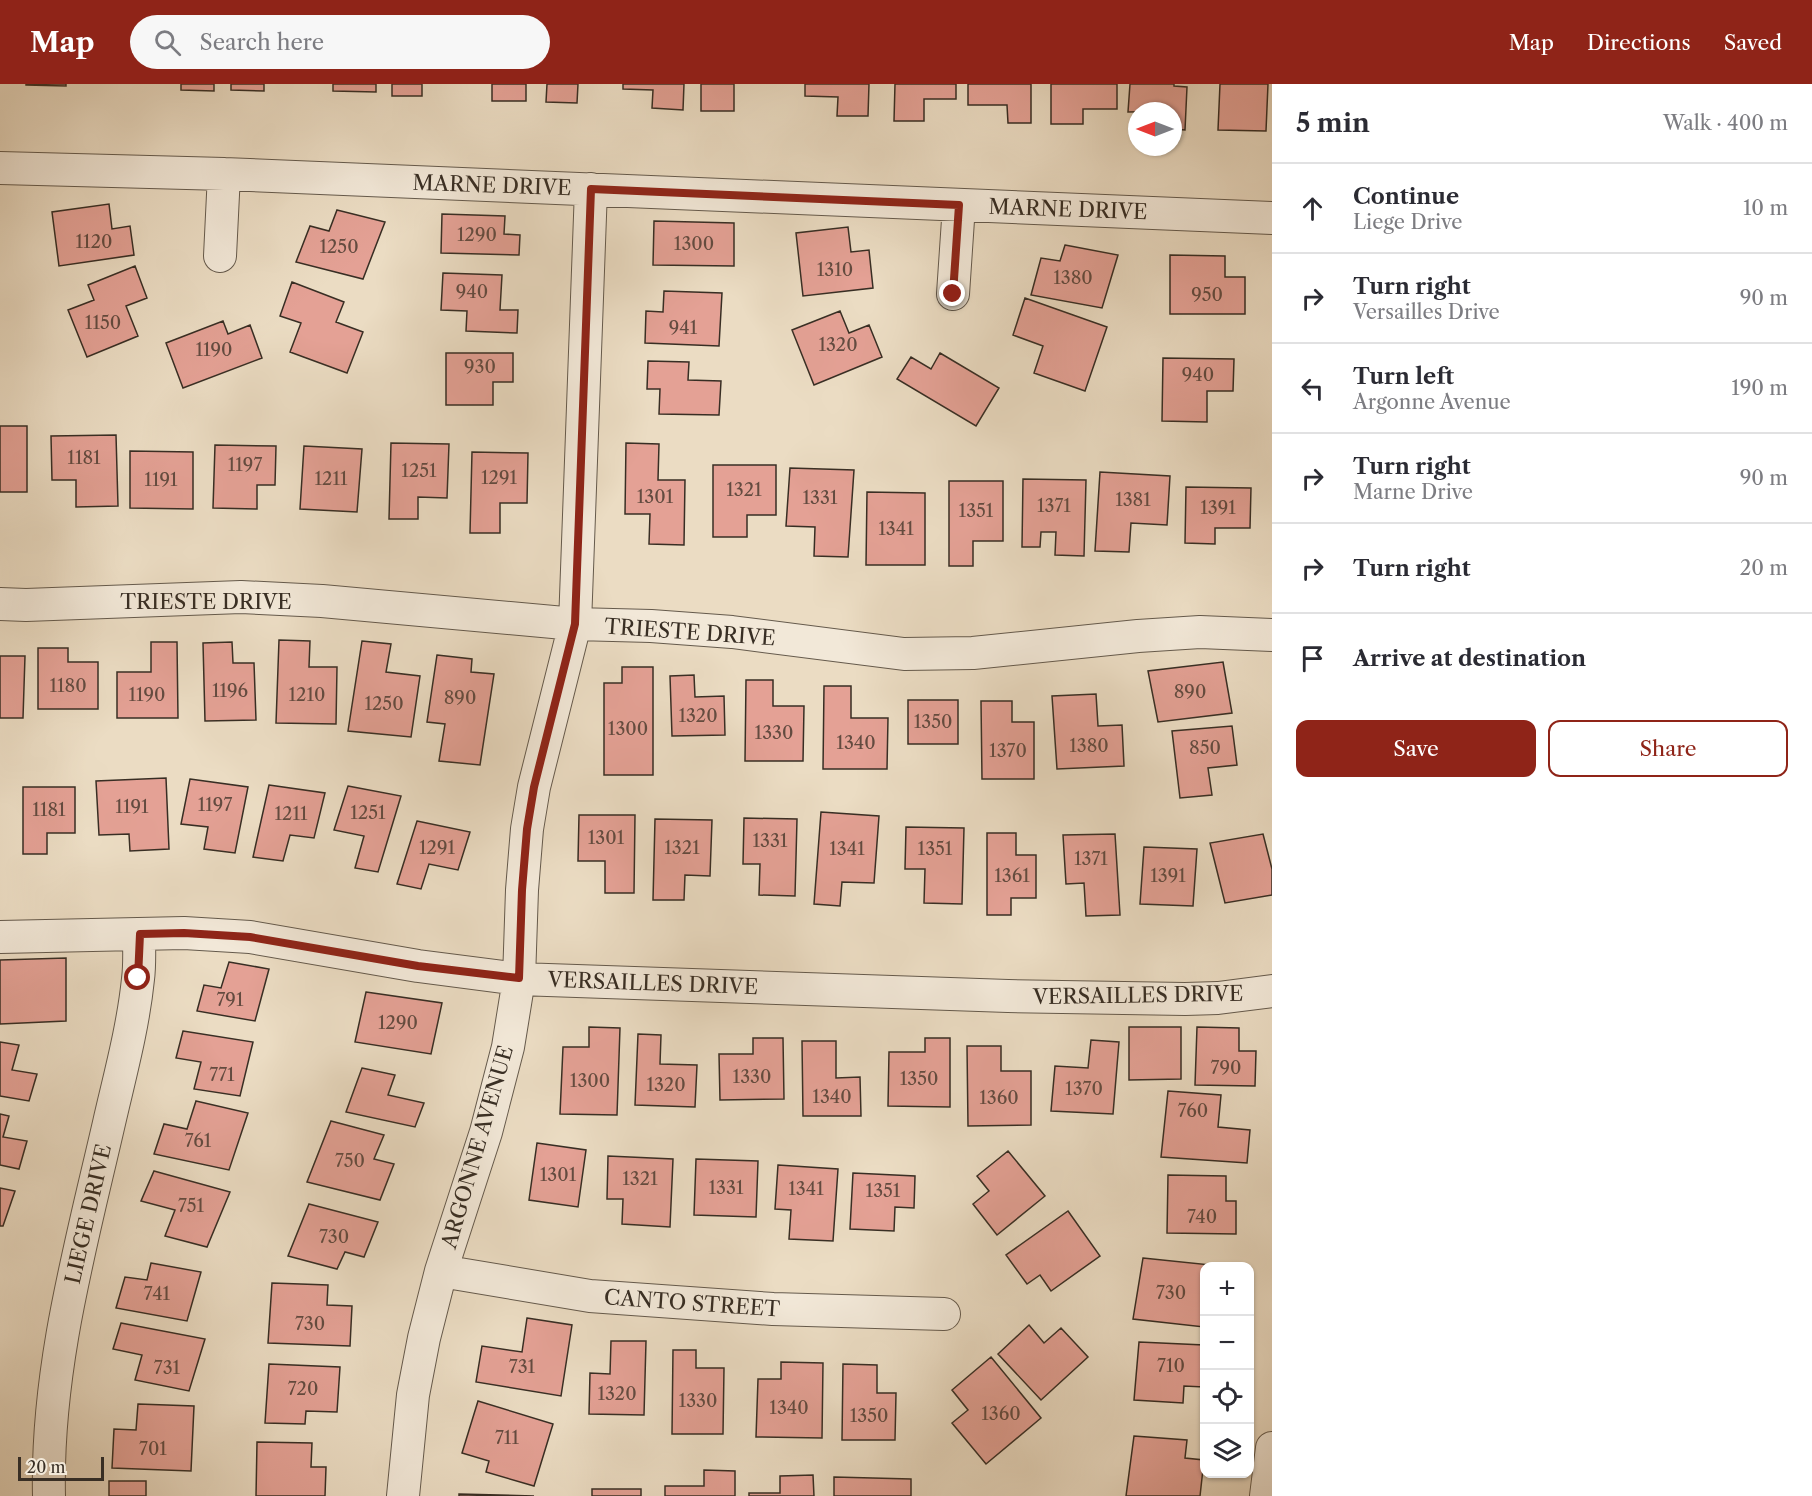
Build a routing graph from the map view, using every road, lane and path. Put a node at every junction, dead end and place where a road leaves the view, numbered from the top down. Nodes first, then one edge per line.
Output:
1 (0, 168) edge
2 (224, 174) junction
3 (591, 189) junction
4 (959, 205) junction
5 (1272, 218) edge
6 (220, 256) dead end
7 (953, 294) dead end
8 (0, 604) edge
9 (575, 624) junction
10 (1272, 635) edge
11 (140, 934) junction
12 (0, 937) edge
13 (519, 978) junction
14 (1272, 991) edge
15 (441, 1271) junction
16 (944, 1314) dead end
17 (1272, 1448) edge
18 (49, 1496) edge
19 (404, 1496) edge
20 (1266, 1496) edge

1 - 2 street, MARNE DRIVE
2 - 3 street, MARNE DRIVE
2 - 6 street
3 - 4 street, MARNE DRIVE
3 - 9 street, ARGONNE AVENUE
4 - 5 street, MARNE DRIVE
4 - 7 street
8 - 9 street, TRIESTE DRIVE
9 - 10 street, TRIESTE DRIVE
9 - 13 street, ARGONNE AVENUE
11 - 12 street, VERSAILLES DRIVE
11 - 13 street, VERSAILLES DRIVE
11 - 18 street, LIEGE DRIVE
13 - 14 street, VERSAILLES DRIVE
13 - 15 street, ARGONNE AVENUE
15 - 16 street, CANTO STREET
15 - 19 street, ARGONNE AVENUE
17 - 20 street

